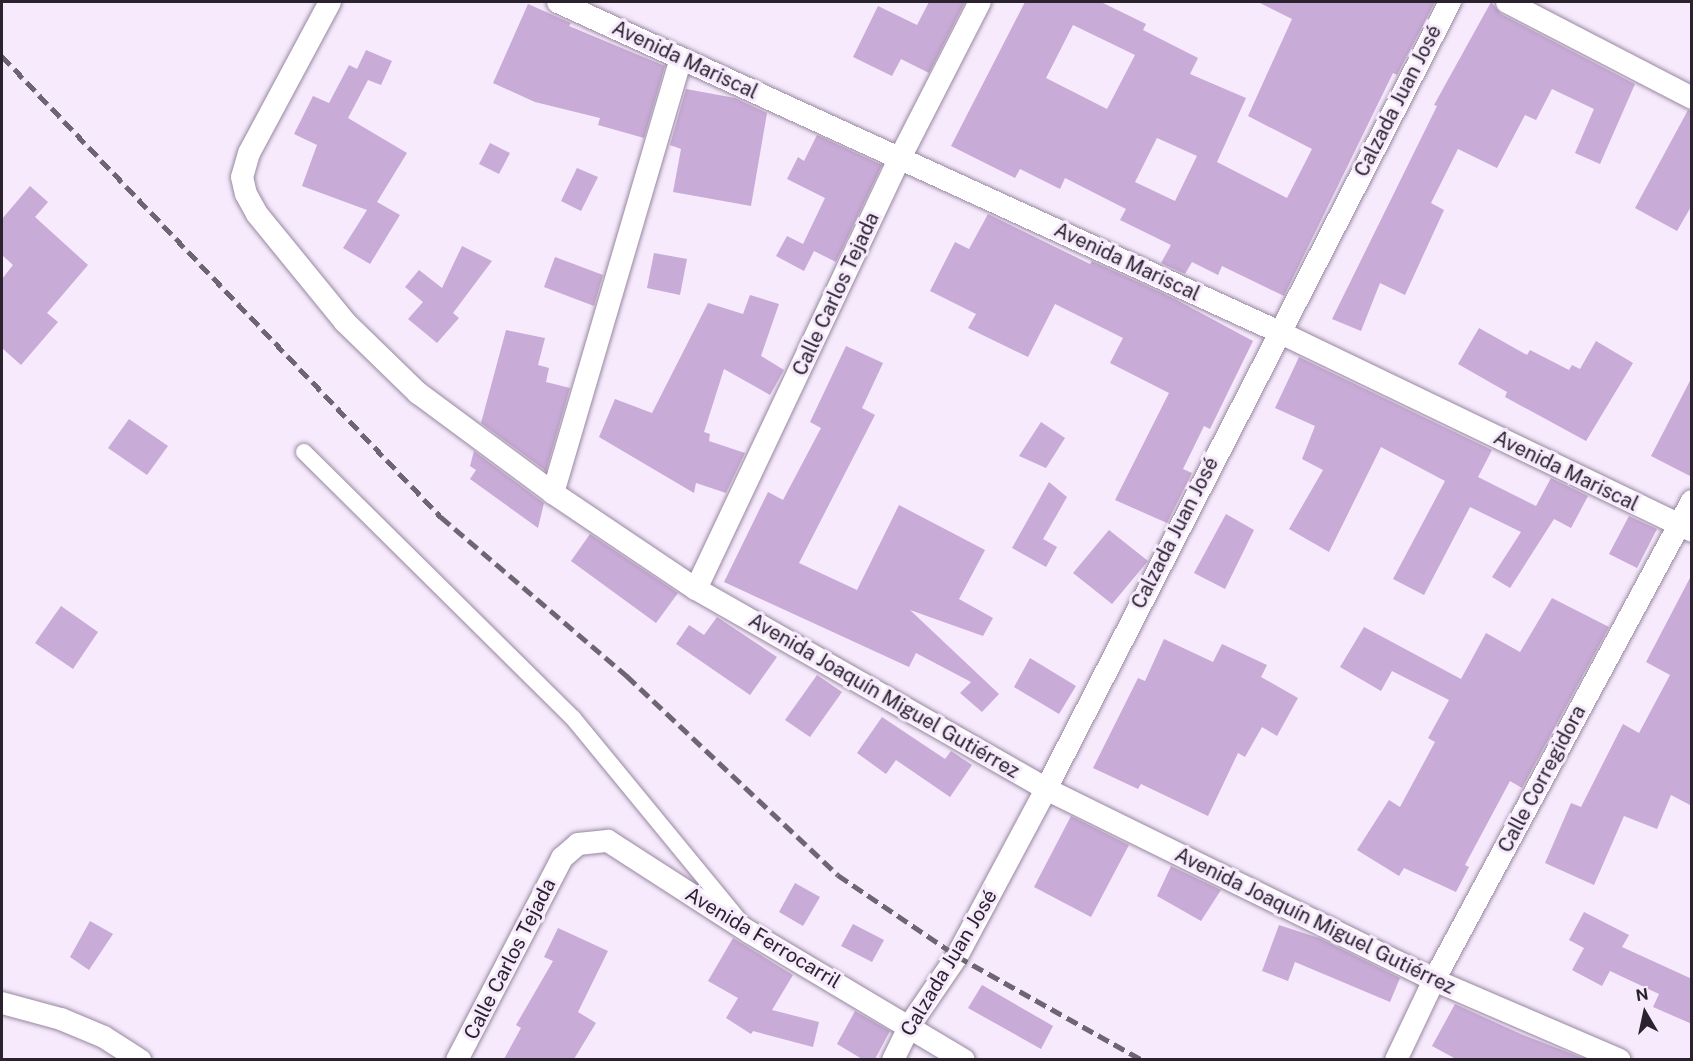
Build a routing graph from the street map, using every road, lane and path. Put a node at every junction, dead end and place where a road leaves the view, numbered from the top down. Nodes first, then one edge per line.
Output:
1 (330, 2) edge
2 (558, 2) edge
3 (980, 2) edge
4 (1449, 2) edge
5 (1507, 2) edge
6 (681, 58) junction
7 (1692, 98) edge
8 (900, 158) junction
9 (1279, 332) junction
10 (304, 452) dead end
11 (553, 493) junction
12 (1692, 501) edge
13 (1685, 528) edge
14 (696, 589) junction
15 (1046, 789) junction
16 (562, 858) joint
17 (749, 932) junction
18 (1434, 980) junction
19 (2, 1003) edge
20 (910, 1025) junction
21 (140, 1059) edge
22 (457, 1059) edge
23 (893, 1059) edge
24 (964, 1059) edge
25 (1396, 1059) edge
26 (1620, 1059) edge

1 - 11 street, Avenida Joaquín Miguel Gutiérrez
2 - 6 street, Avenida Mariscal
3 - 8 street, Calle Carlos Tejada
4 - 9 street, Calzada Juan José
5 - 7 street
6 - 8 street, Avenida Mariscal
6 - 11 street
8 - 9 street, Avenida Mariscal
8 - 14 street, Calle Carlos Tejada
9 - 13 street, Avenida Mariscal
9 - 15 street, Calzada Juan José
10 - 17 street
11 - 14 street, Avenida Joaquín Miguel Gutiérrez
12 - 13 street, Calle Corregidora
13 - 18 street, Calle Corregidora
14 - 15 street, Avenida Joaquín Miguel Gutiérrez
15 - 18 street, Avenida Joaquín Miguel Gutiérrez
15 - 20 street, Calzada Juan José
16 - 17 street, Avenida Ferrocarril
16 - 22 street, Calle Carlos Tejada
17 - 20 street, Avenida Ferrocarril
18 - 25 street, Calle Corregidora
18 - 26 street, Avenida Joaquín Miguel Gutiérrez
19 - 21 street
20 - 23 street, Calzada Juan José
20 - 24 street, Avenida Ferrocarril

